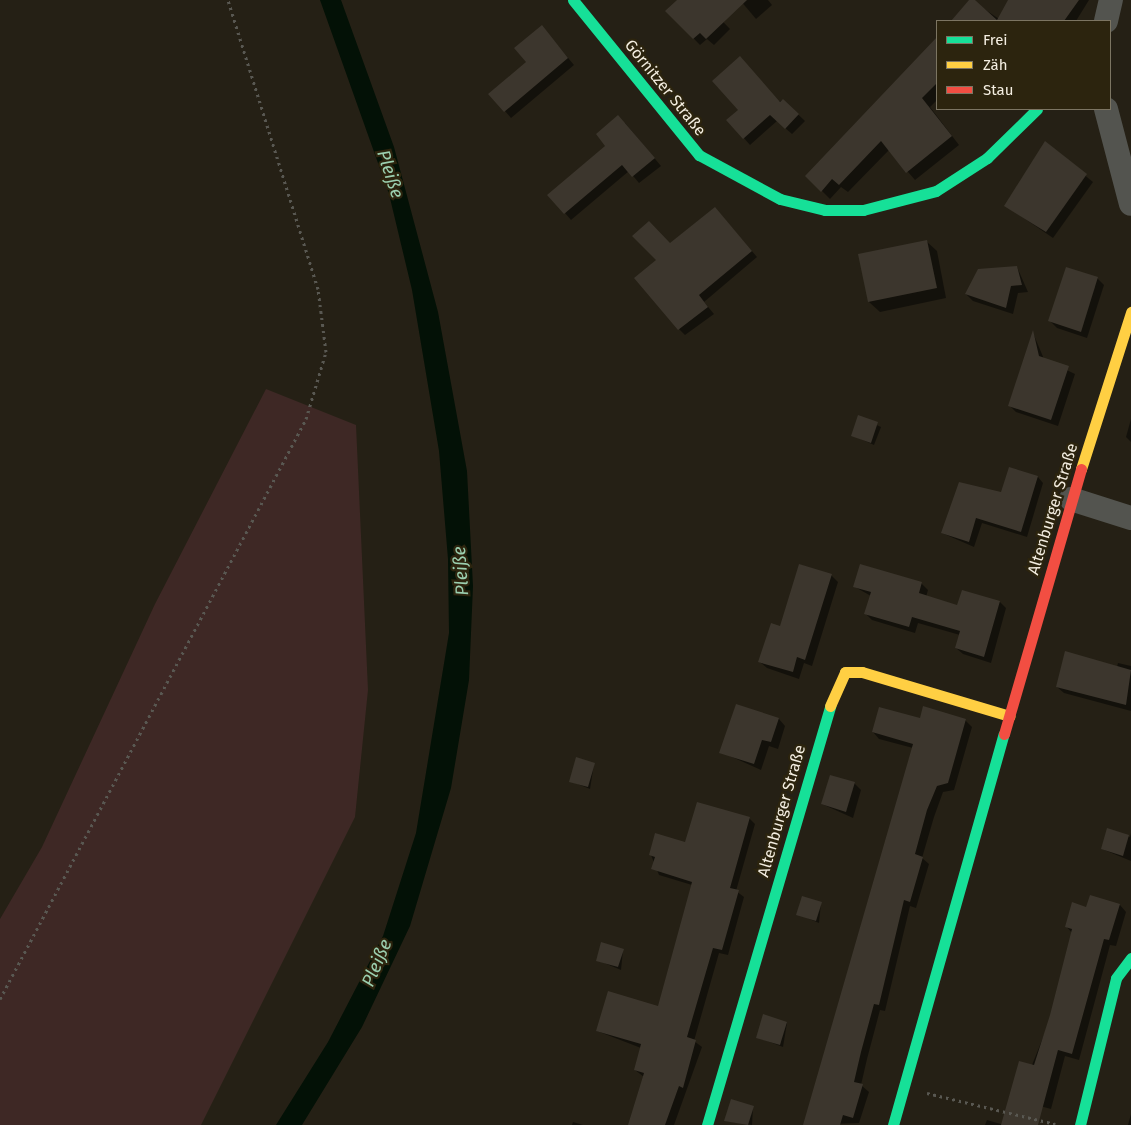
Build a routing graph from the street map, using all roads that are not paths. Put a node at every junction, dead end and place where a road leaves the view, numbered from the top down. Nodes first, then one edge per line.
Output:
1 (573, 0) edge
2 (1111, 0) edge
3 (1106, 20) edge
4 (1036, 110) edge
5 (1106, 110) edge
6 (1131, 204) edge
7 (1131, 312) edge
8 (1071, 499) junction
9 (1131, 518) edge
10 (1010, 716) junction
11 (1131, 958) edge
12 (707, 1125) edge
13 (894, 1125) edge
14 (1080, 1125) edge

1 - 4 street, Görnitzer Straße
2 - 3 street
5 - 6 street
7 - 8 street, Altenburger Straße
8 - 9 street
8 - 10 street, Altenburger Straße
10 - 12 street, Altenburger Straße
10 - 13 street, Altenburger Straße
11 - 14 street

